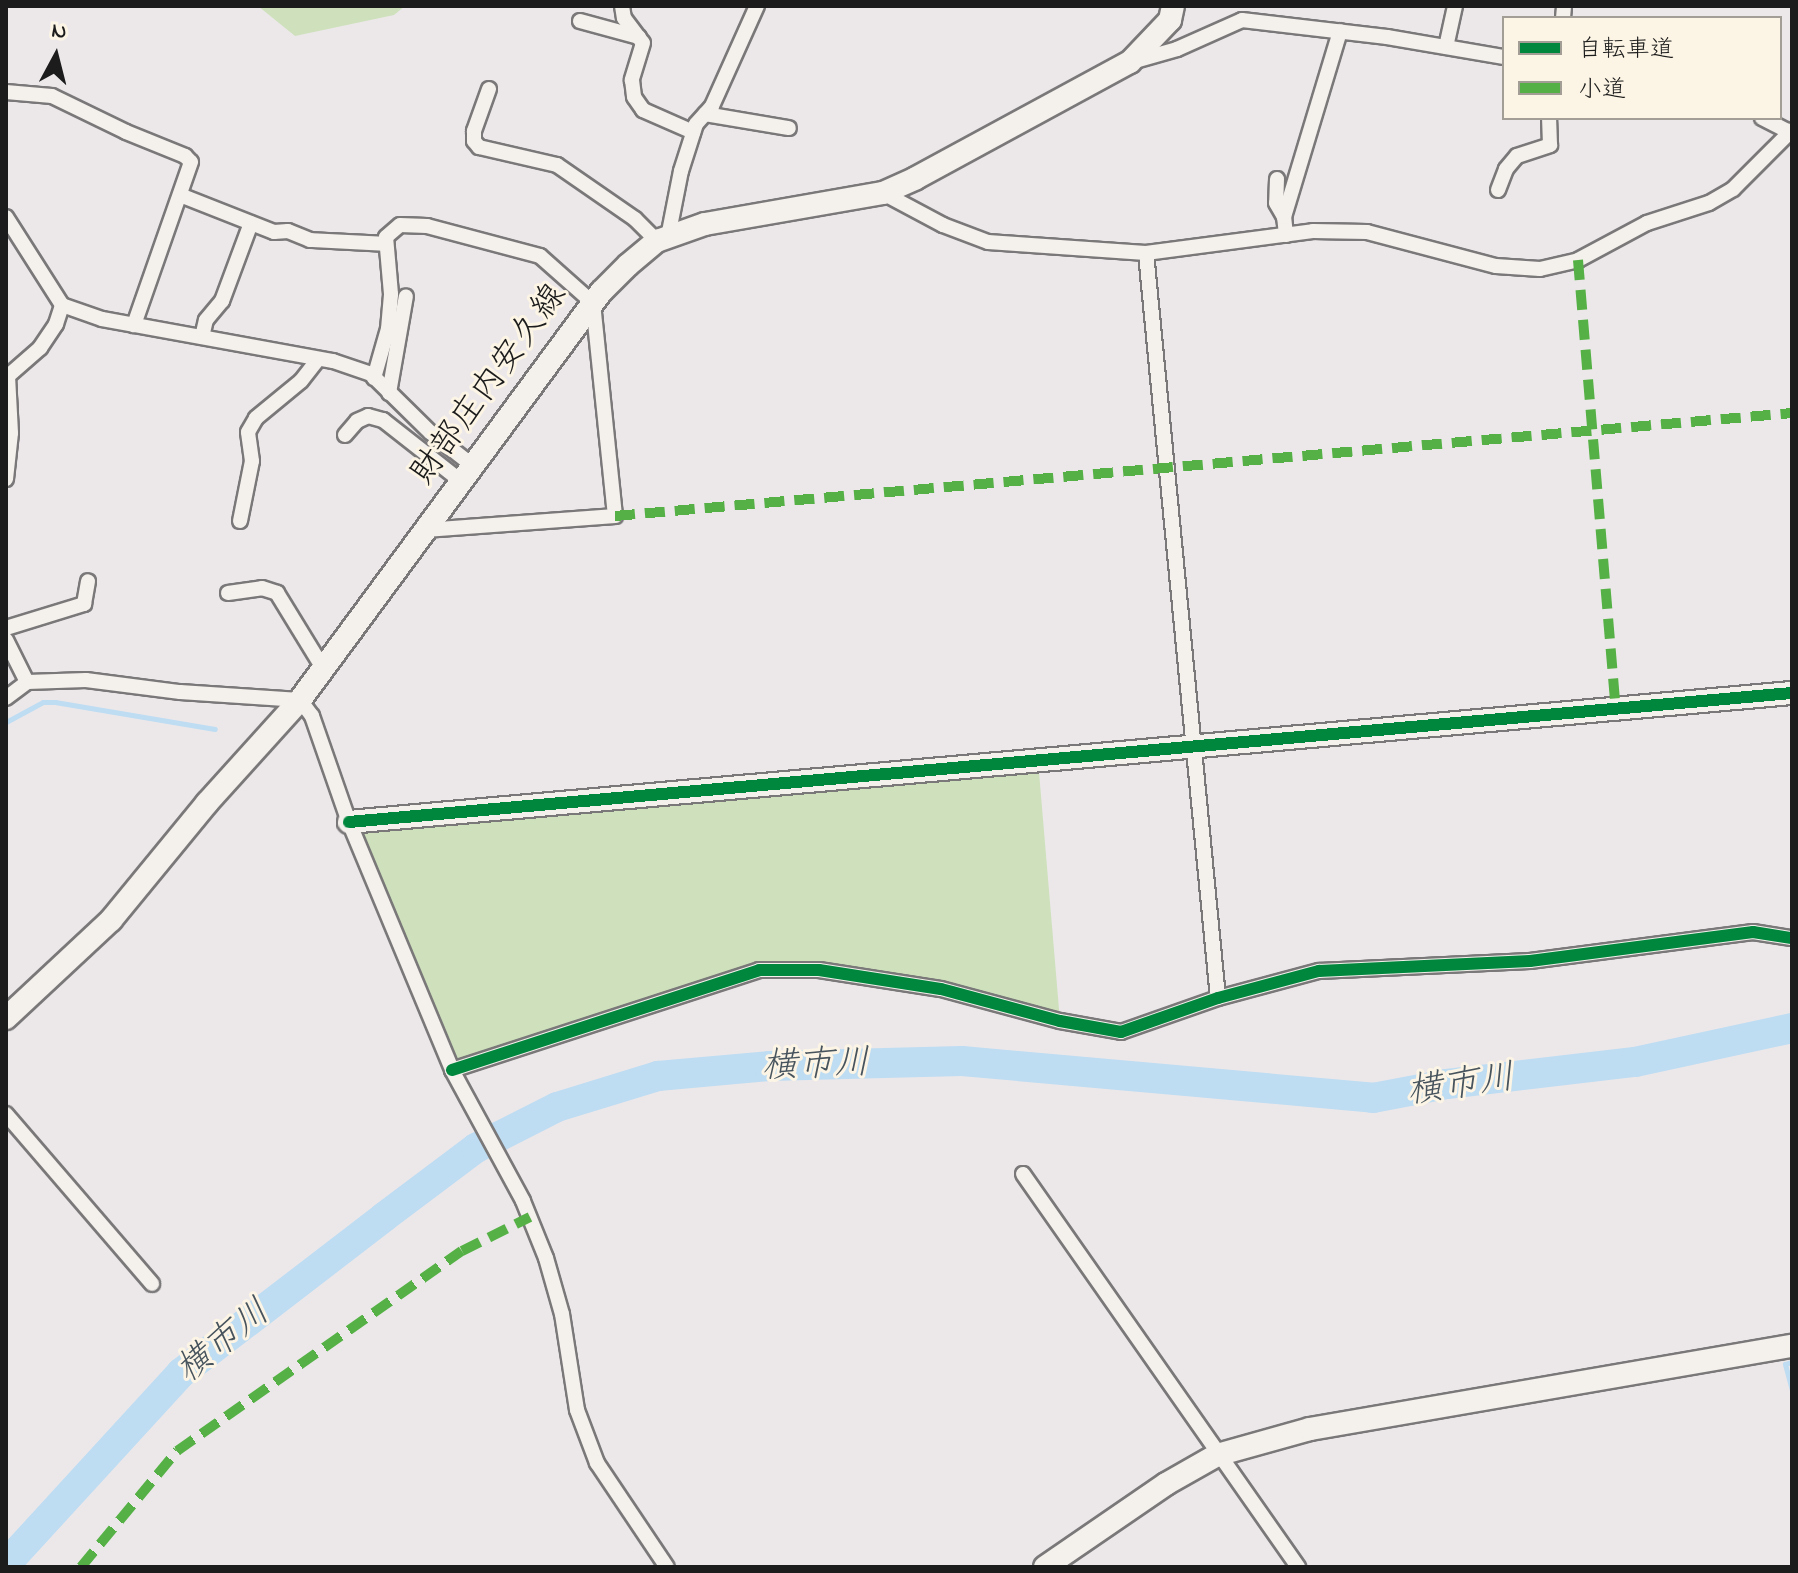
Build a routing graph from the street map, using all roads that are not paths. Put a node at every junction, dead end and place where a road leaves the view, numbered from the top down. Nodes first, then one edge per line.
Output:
1 (622, 6) edge
2 (757, 6) edge
3 (1173, 6) edge
4 (1455, 6) edge
5 (580, 21) dead end
6 (1340, 31) junction
7 (639, 37) junction
8 (1446, 47) junction
9 (1502, 57) edge
10 (1130, 62) junction
11 (489, 89) dead end
12 (6, 92) edge
13 (705, 114) junction
14 (1549, 120) edge
15 (1766, 120) edge
16 (789, 128) dead end
17 (1791, 131) edge
18 (693, 132) junction
19 (1277, 179) dead end
20 (1498, 190) dead end
21 (883, 193) junction
22 (180, 195) junction
23 (6, 217) edge
24 (1284, 217) junction
25 (251, 223) junction
26 (1286, 235) junction
27 (663, 239) junction
28 (386, 244) junction
29 (1146, 253) junction
30 (406, 296) dead end
31 (593, 303) junction
32 (62, 305) junction
33 (134, 325) junction
34 (202, 337) junction
35 (318, 359) junction
36 (7, 376) edge
37 (374, 378) junction
38 (389, 393) junction
39 (345, 435) dead end
40 (468, 474) junction
41 (6, 479) edge
42 (240, 521) dead end
43 (426, 530) junction
44 (88, 581) dead end
45 (228, 593) dead end
46 (6, 628) edge
47 (6, 640) edge
48 (323, 668) junction
49 (27, 682) junction
50 (1792, 693) edge
51 (6, 698) edge
52 (300, 700) junction
53 (1193, 747) junction
54 (349, 822) junction
55 (1792, 938) edge
56 (1218, 998) junction
57 (6, 1018) edge
58 (452, 1070) junction
59 (6, 1114) edge
60 (1023, 1174) dead end
61 (152, 1284) dead end
62 (1792, 1346) edge
63 (1217, 1455) junction
64 (667, 1567) edge
65 (1045, 1567) edge
66 (1298, 1567) edge

1 - 7 street
2 - 13 street
3 - 10 street, 財部庄内安久線
4 - 8 street
5 - 7 street
6 - 8 street
6 - 10 street
6 - 24 street
7 - 18 street
8 - 9 street
10 - 21 street, 財部庄内安久線
11 - 27 street
12 - 22 street
13 - 16 street
13 - 18 street
14 - 20 street
15 - 17 street
17 - 26 street
18 - 27 street
19 - 24 street
21 - 27 street, 財部庄内安久線
21 - 29 street
22 - 25 street
22 - 33 street
23 - 32 street
24 - 26 street
25 - 28 street
25 - 34 street
26 - 29 street
27 - 31 street, 財部庄内安久線
28 - 31 street
28 - 37 street
29 - 53 street
30 - 38 street
31 - 40 street, 財部庄内安久線
31 - 43 street
32 - 33 street
32 - 36 street
33 - 34 street
34 - 35 street
35 - 37 street
35 - 42 street
36 - 41 street
37 - 38 street
38 - 40 street
39 - 40 street
40 - 43 street, 財部庄内安久線
43 - 48 street, 財部庄内安久線
44 - 46 street
45 - 48 street
47 - 49 street
48 - 52 street, 財部庄内安久線
49 - 51 street
49 - 52 street
50 - 53 street
52 - 54 street
52 - 57 street, 財部庄内安久線
53 - 54 street
53 - 56 street
54 - 58 street
55 - 56 street
56 - 58 street
58 - 64 street
59 - 61 street
60 - 63 street
62 - 63 street
63 - 65 street
63 - 66 street

